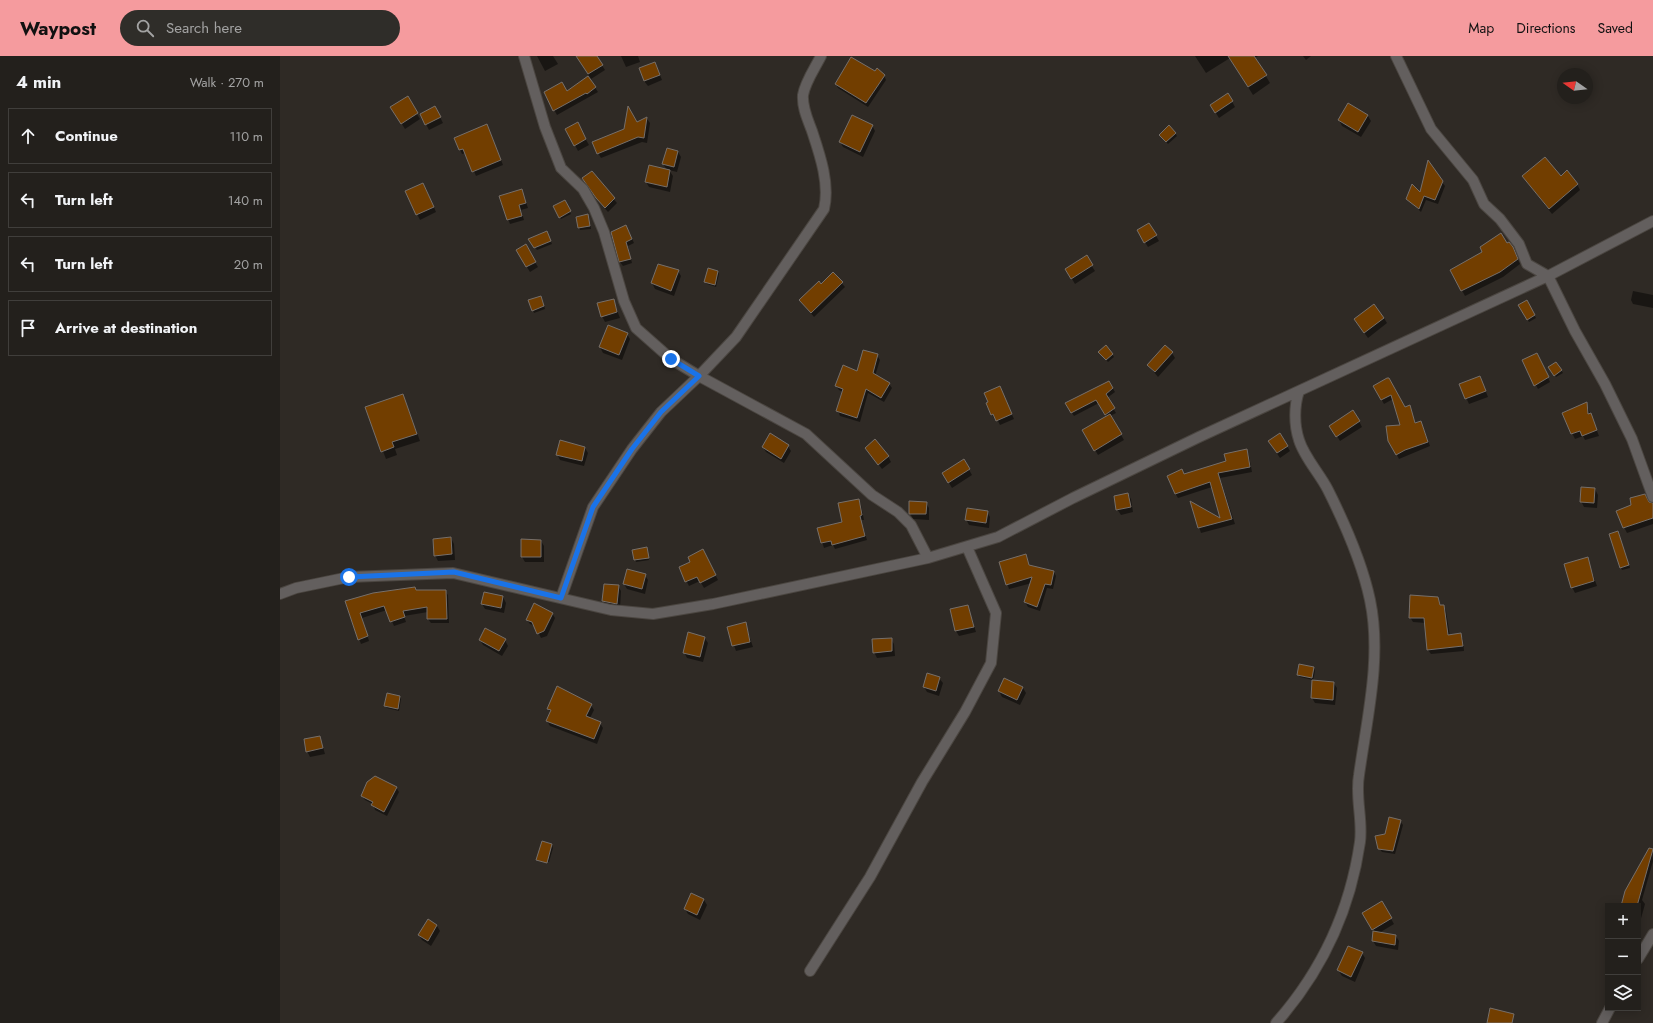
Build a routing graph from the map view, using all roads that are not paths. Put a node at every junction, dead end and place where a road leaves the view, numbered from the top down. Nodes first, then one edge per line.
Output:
1 (524, 56) edge
2 (821, 56) edge
3 (1396, 56) edge
4 (1653, 221) edge
5 (1548, 276) junction
6 (699, 376) junction
7 (1299, 391) junction
8 (1653, 496) edge
9 (967, 547) junction
10 (928, 558) junction
11 (280, 594) edge
12 (561, 598) junction
13 (1653, 934) edge
14 (1641, 954) edge
15 (810, 971) dead end
16 (1608, 1011) edge
17 (1276, 1023) edge
18 (1602, 1023) edge

1 - 6 street
2 - 6 street
3 - 5 street
4 - 5 street
5 - 7 street
5 - 8 street
6 - 10 street
6 - 12 street
7 - 9 street
7 - 17 street
9 - 10 street
9 - 15 street
10 - 12 street
11 - 12 street
13 - 14 street
16 - 18 street

